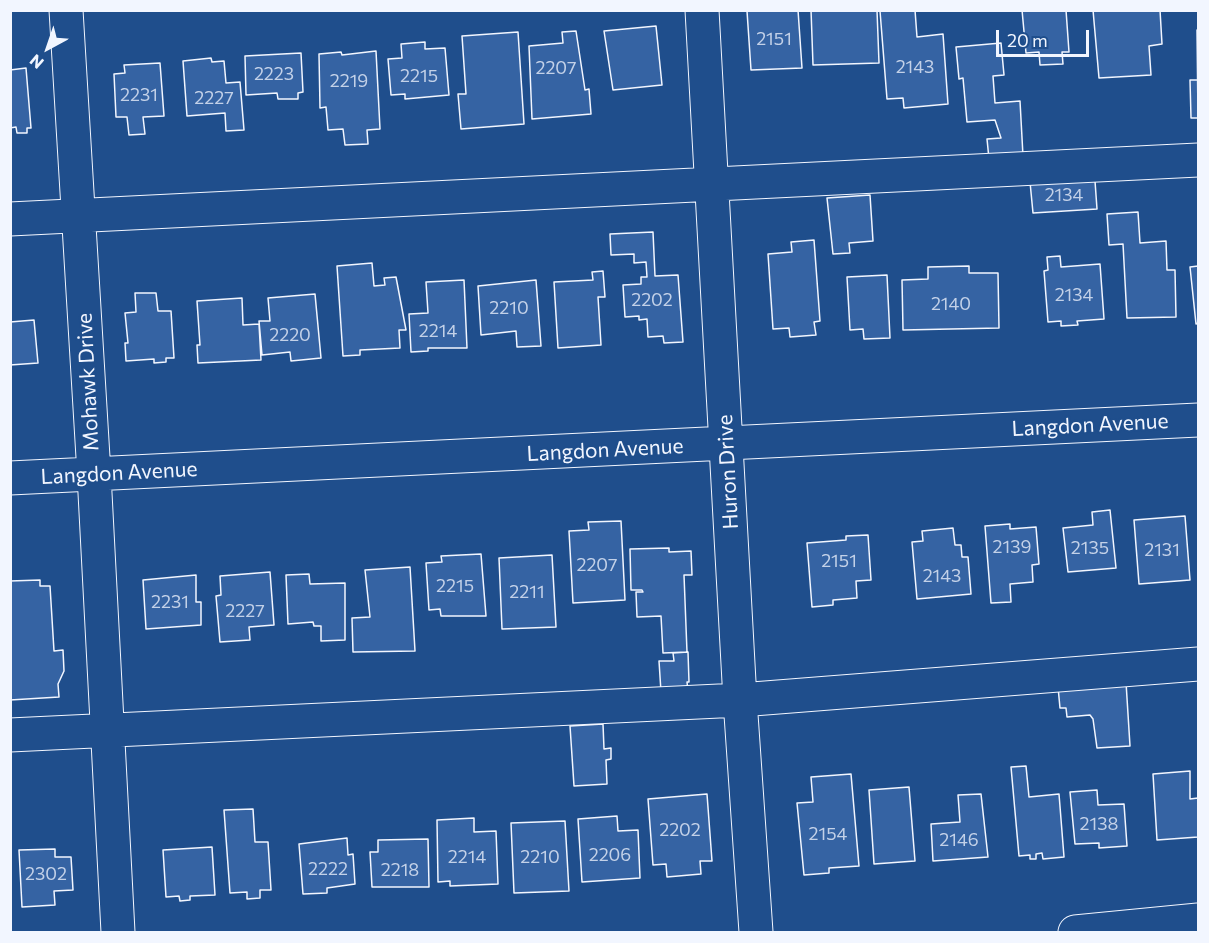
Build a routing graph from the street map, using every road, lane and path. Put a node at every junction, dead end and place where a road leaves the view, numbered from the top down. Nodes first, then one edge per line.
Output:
1 (66, 10) edge
2 (702, 10) edge
3 (1198, 160) edge
4 (712, 185) junction
5 (78, 216) junction
6 (10, 219) edge
7 (1198, 420) edge
8 (726, 444) junction
9 (94, 474) junction
10 (10, 478) edge
11 (1198, 664) edge
12 (740, 700) junction
13 (107, 731) junction
14 (10, 735) edge
15 (1198, 920) edge
16 (118, 933) edge
17 (756, 933) edge
18 (1075, 933) edge

1 - 5 street, Mohawk Drive
2 - 4 street, Huron Drive
3 - 4 street
4 - 5 street
4 - 8 street, Huron Drive
5 - 6 street
5 - 9 street, Mohawk Drive
7 - 8 street, Langdon Avenue
8 - 9 street, Langdon Avenue
8 - 12 street, Huron Drive
9 - 10 street, Langdon Avenue
9 - 13 street, Mohawk Drive
11 - 12 street
12 - 13 street
12 - 17 street, Huron Drive
13 - 14 street
13 - 16 street, Mohawk Drive
15 - 18 street

